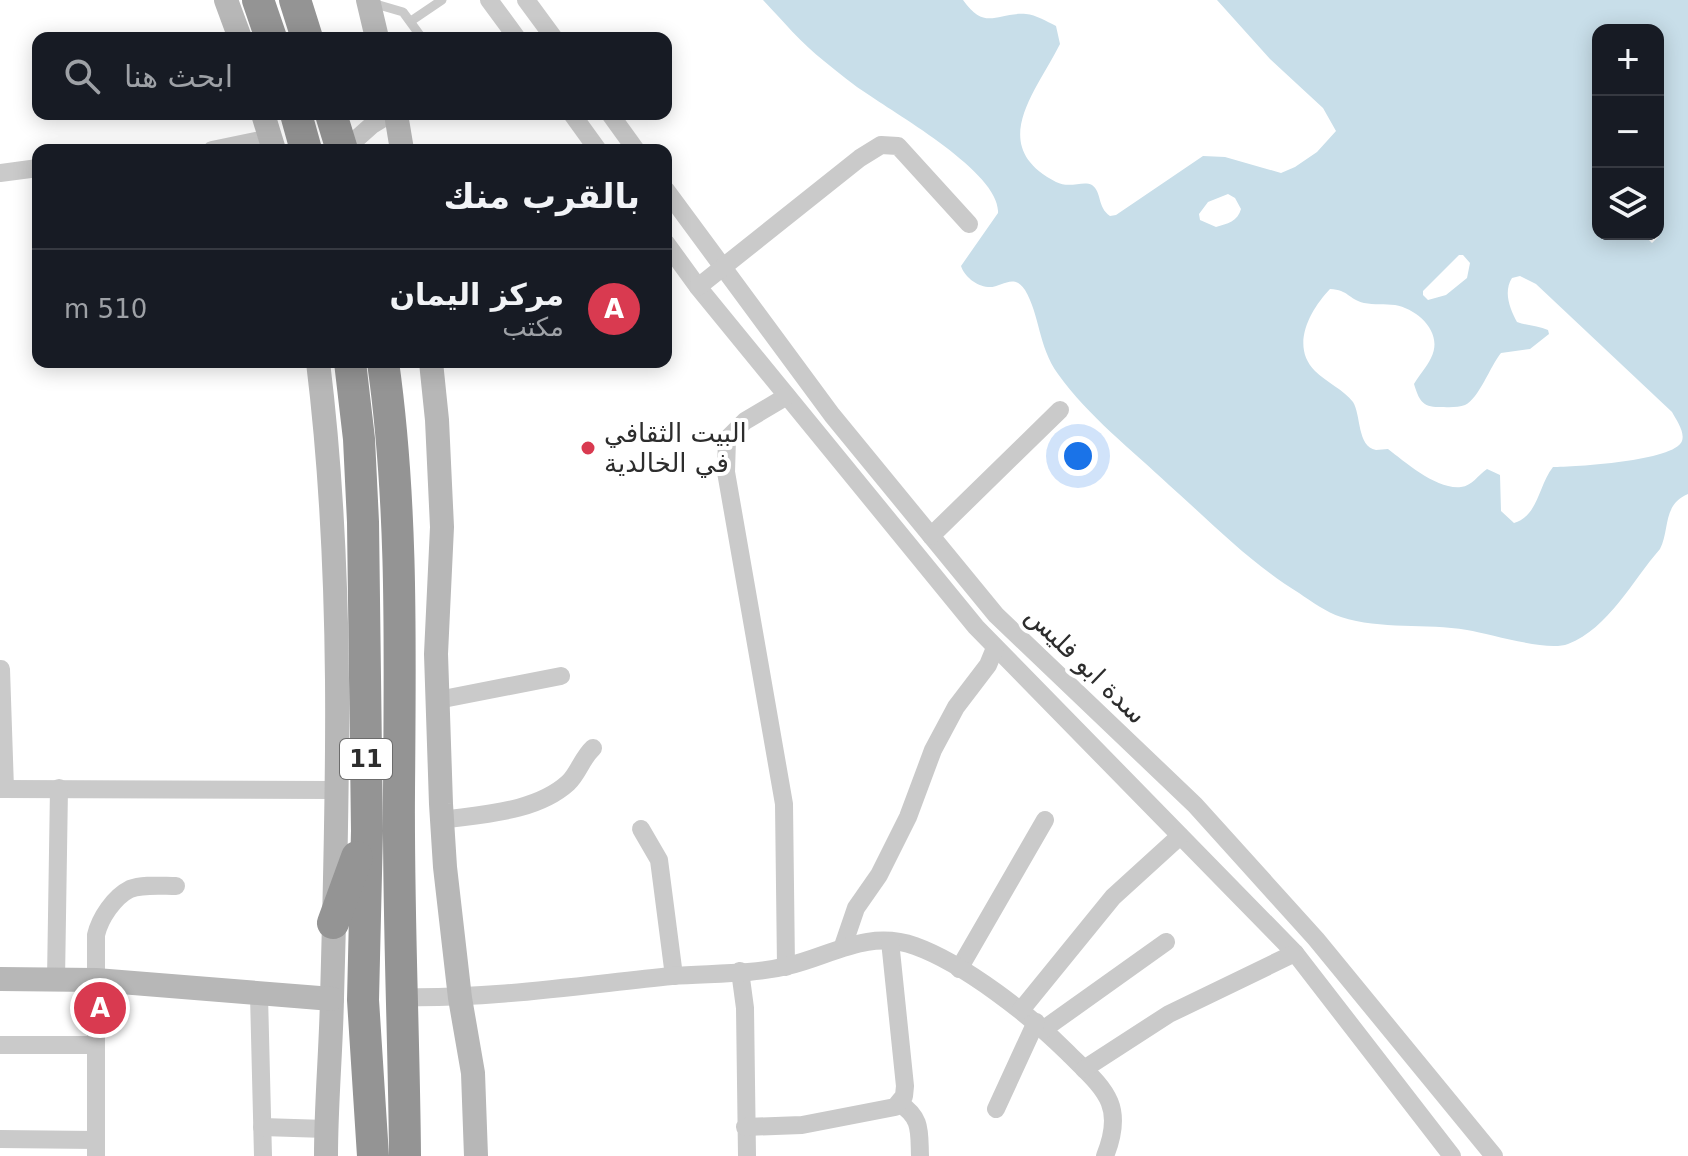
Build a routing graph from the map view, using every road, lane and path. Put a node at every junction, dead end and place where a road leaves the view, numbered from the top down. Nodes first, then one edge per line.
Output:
1 (226, 0) edge
2 (258, 0) edge
3 (295, 0) edge
4 (368, 0) edge
5 (442, 0) edge
6 (489, 0) edge
7 (526, 0) edge
8 (411, 21) junction
9 (255, 32) edge
10 (261, 32) edge
11 (305, 32) edge
12 (376, 32) edge
13 (418, 32) edge
14 (513, 32) edge
15 (550, 32) edge
16 (265, 120) edge
17 (298, 120) edge
18 (333, 120) edge
19 (382, 120) edge
20 (394, 120) edge
21 (576, 120) edge
22 (614, 120) edge
23 (272, 144) edge
24 (304, 144) edge
25 (341, 144) edge
26 (350, 144) edge
27 (400, 144) edge
28 (594, 144) edge
29 (632, 144) edge
30 (32, 169) edge
31 (0, 173) edge
32 (672, 198) edge
33 (969, 224) dead end
34 (672, 251) edge
35 (723, 268) junction
36 (698, 287) junction
37 (319, 368) edge
38 (351, 368) edge
39 (384, 368) edge
40 (432, 368) edge
41 (787, 396) junction
42 (1060, 410) dead end
43 (363, 522) junction
44 (396, 524) junction
45 (931, 536) junction
46 (995, 648) junction
47 (1, 669) edge
48 (561, 676) dead end
49 (438, 700) junction
50 (593, 748) dead end
51 (59, 788) junction
52 (3, 789) edge
53 (335, 790) junction
54 (442, 820) junction
55 (1045, 820) dead end
56 (641, 829) dead end
57 (367, 831) junction
58 (1180, 836) junction
59 (176, 886) dead end
60 (333, 923) junction
61 (890, 941) junction
62 (1166, 942) dead end
63 (843, 946) junction
64 (1295, 953) junction
65 (786, 967) junction
66 (959, 969) junction
67 (740, 971) junction
68 (674, 976) junction
69 (0, 979) edge
70 (56, 980) junction
71 (96, 980) junction
72 (259, 995) junction
73 (401, 997) junction
74 (460, 998) junction
75 (332, 999) junction
76 (1021, 1010) junction
77 (1040, 1026) junction
78 (0, 1045) edge
79 (96, 1045) junction
80 (1084, 1069) junction
81 (899, 1103) junction
82 (996, 1109) dead end
83 (262, 1127) junction
84 (745, 1127) junction
85 (326, 1129) junction
86 (0, 1139) edge
87 (96, 1148) edge
88 (263, 1156) edge
89 (326, 1156) edge
90 (373, 1156) edge
91 (405, 1156) edge
92 (476, 1156) edge
93 (747, 1156) edge
94 (920, 1156) edge
95 (1105, 1156) edge
96 (1452, 1156) edge
97 (1494, 1156) edge

1 - 9 main road
2 - 10 highway
3 - 11 highway
4 - 8 lane
4 - 12 main road
5 - 8 lane
6 - 14 street
7 - 15 street
8 - 13 lane
16 - 23 main road
17 - 24 highway
18 - 25 highway
19 - 26 street
20 - 27 main road
21 - 28 street
22 - 29 street
30 - 31 street
32 - 35 street, سدة ابو فليس
33 - 35 street
34 - 36 street, سدة ابو فليس
35 - 36 street
35 - 45 street, سدة ابو فليس
36 - 41 street, سدة ابو فليس
37 - 53 main road
38 - 43 highway, 11
39 - 44 highway, 11
40 - 49 main road
41 - 46 street, سدة ابو فليس
41 - 65 street
42 - 45 street
43 - 44 highway
43 - 57 highway, 11
44 - 73 highway, 11
45 - 97 street, سدة ابو فليس
46 - 58 street, سدة ابو فليس
46 - 63 street
47 - 52 street
48 - 49 street
49 - 54 main road
50 - 54 street
51 - 52 street
51 - 53 street
51 - 70 street
53 - 60 main road
54 - 74 main road
55 - 66 street
56 - 68 street
57 - 60 highway
57 - 90 highway, 11
58 - 64 street, سدة ابو فليس
58 - 76 street
59 - 71 street
60 - 75 main road
61 - 63 street
61 - 66 street
61 - 81 street
62 - 77 street
63 - 65 street
64 - 80 street
64 - 96 street, سدة ابو فليس
65 - 67 street
66 - 76 street
67 - 68 street
67 - 84 street
68 - 74 street
69 - 70 main road
70 - 71 main road
71 - 72 main road
71 - 79 street
72 - 75 main road
72 - 83 street
73 - 74 street
73 - 91 highway, 11
74 - 92 main road
75 - 85 main road
76 - 77 street
77 - 80 street
77 - 82 street
78 - 79 street
79 - 87 street
80 - 95 street
81 - 84 street
81 - 94 street
83 - 85 street
83 - 88 street
84 - 93 street
85 - 89 main road
86 - 87 street

